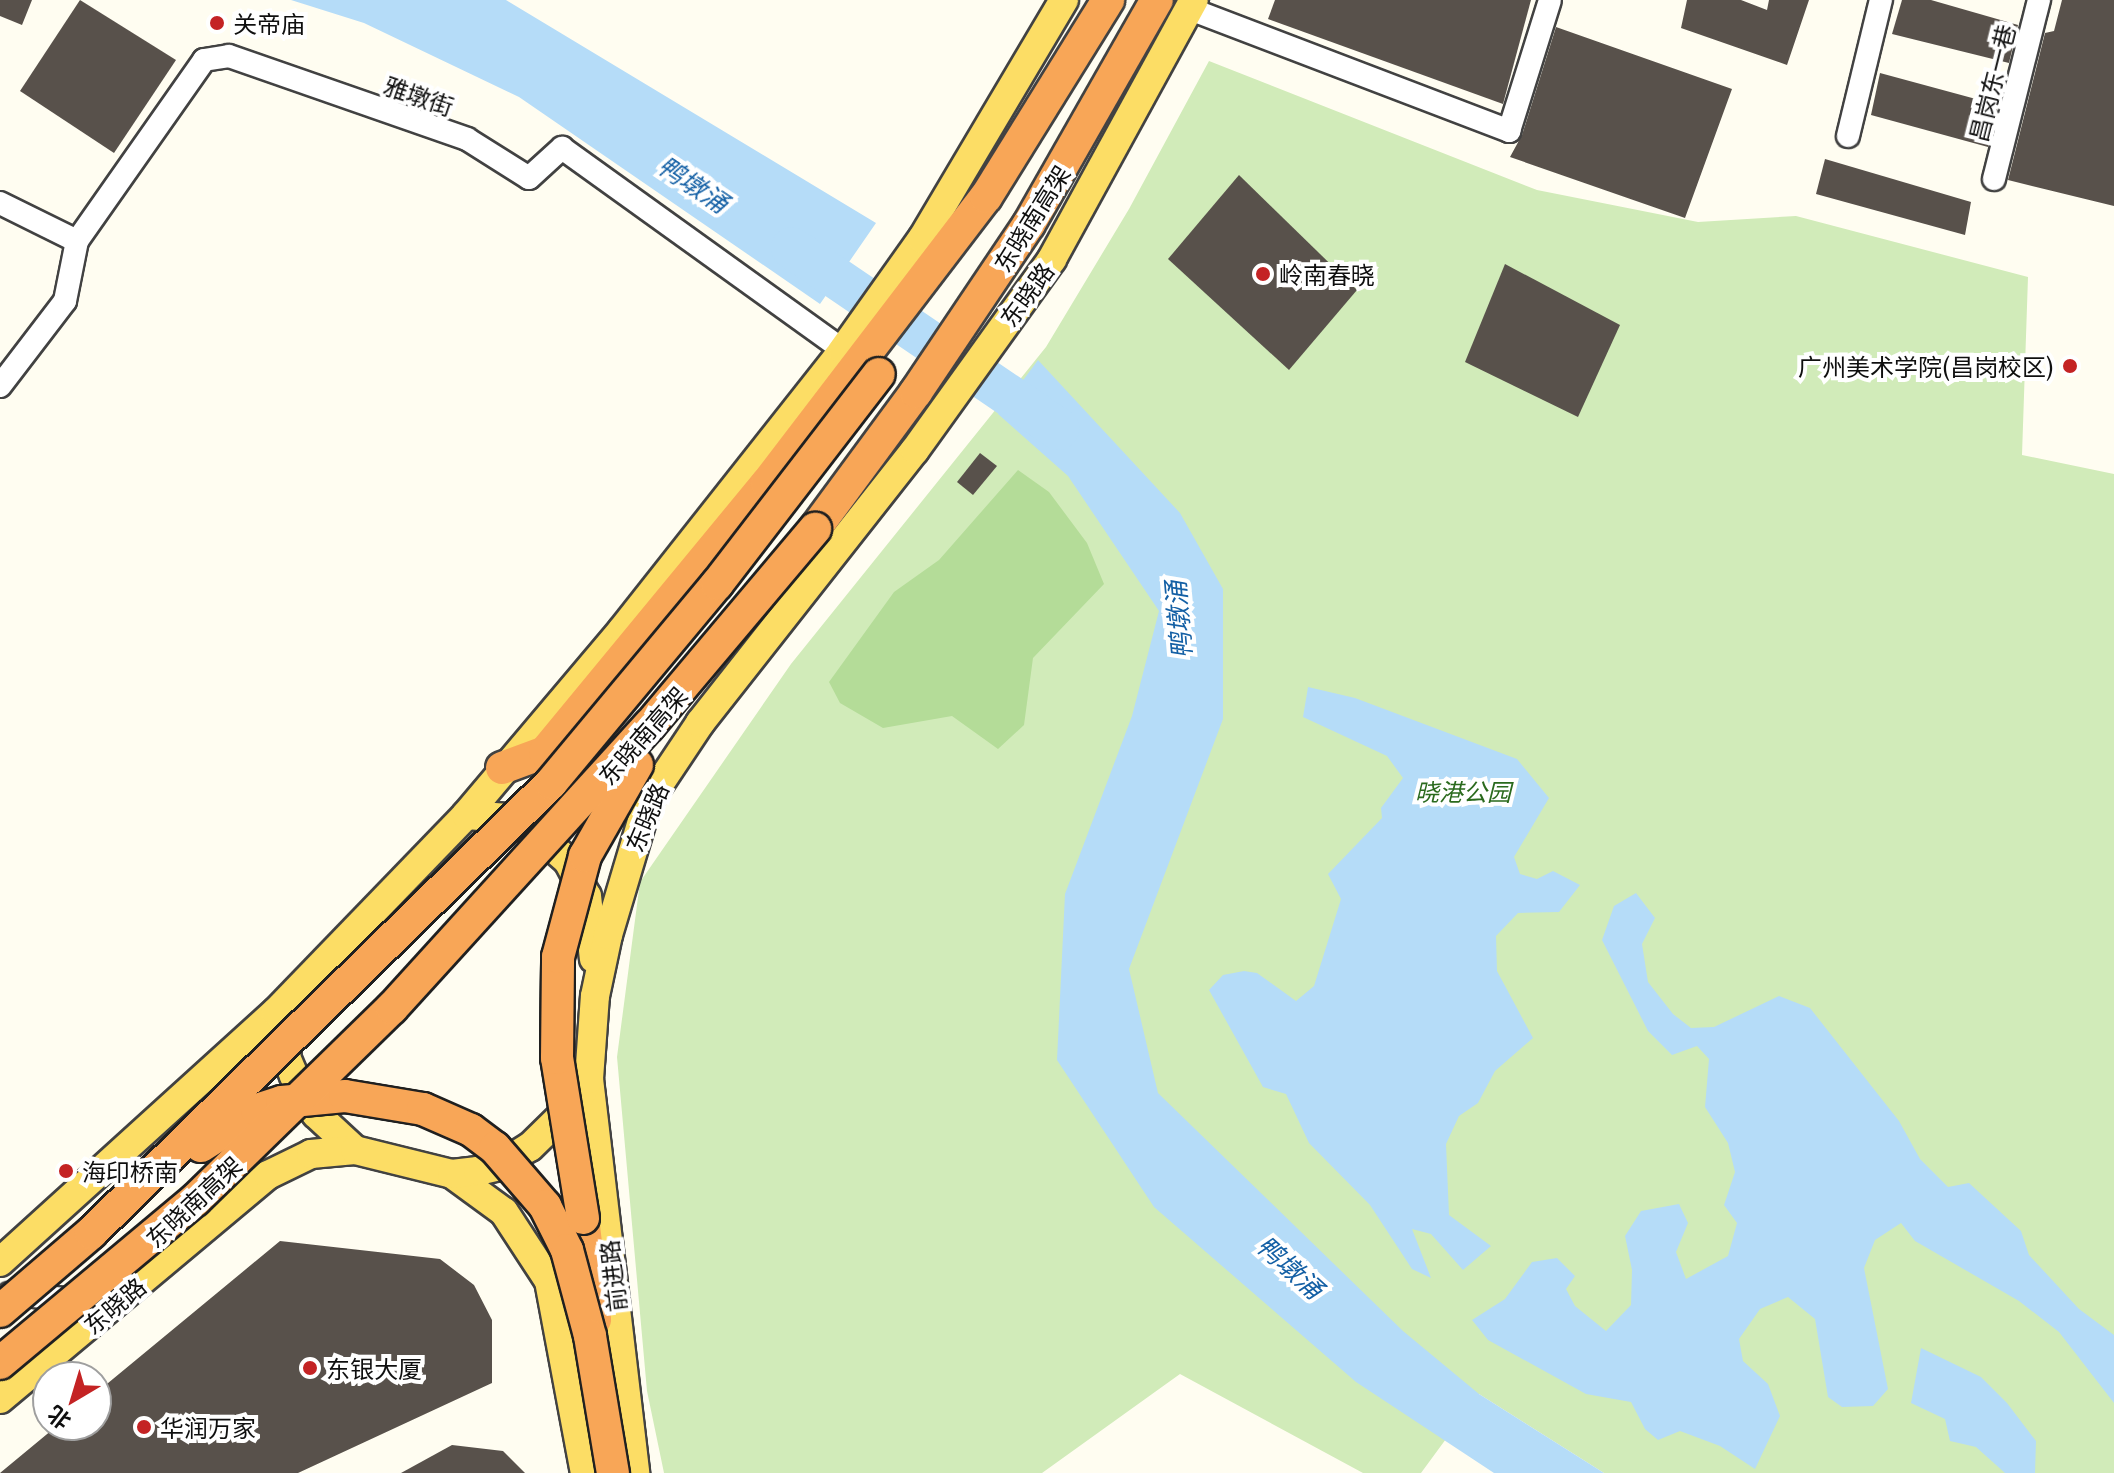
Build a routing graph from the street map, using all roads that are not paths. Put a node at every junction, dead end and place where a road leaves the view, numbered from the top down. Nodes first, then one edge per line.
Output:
1 (1064, 0) edge
2 (1110, 0) edge
3 (1157, 0) edge
4 (1550, 0) edge
5 (1881, 0) edge
6 (2039, 0) edge
7 (1192, 4) edge
8 (1848, 136) dead end
9 (1994, 179) dead end
10 (0, 203) edge
11 (77, 241) junction
12 (848, 343) junction
13 (0, 386) edge
14 (778, 577) junction
15 (502, 768) junction
16 (466, 815) junction
17 (302, 985) junction
18 (595, 996) junction
19 (589, 1079) junction
20 (355, 1150) junction
21 (452, 1174) junction
22 (91, 1233) junction
23 (0, 1262) edge
24 (0, 1292) edge
25 (123, 1298) junction
26 (0, 1311) edge
27 (0, 1363) edge
28 (0, 1399) edge
29 (585, 1473) edge
30 (614, 1473) edge
31 (635, 1473) edge

1 - 12 main road
2 - 15 highway
2 - 22 highway, 东晓南高架, bridge
3 - 14 highway, 东晓南高架, bridge
4 - 7 street
5 - 8 street
6 - 9 street, 昌岗东一巷
7 - 18 main road, 东晓路
10 - 11 street
11 - 12 street, 雅墩街
11 - 13 street
12 - 15 main road
14 - 27 highway, 东晓南高架, bridge
14 - 30 highway, bridge
15 - 16 main road
16 - 17 main road
16 - 18 main road
17 - 20 main road
17 - 23 main road
18 - 19 main road, 东晓路
19 - 21 main road, 东晓路
19 - 31 main road, 前进路
20 - 21 main road, 东晓路
20 - 25 main road, 东晓路
21 - 29 main road
22 - 26 highway, 东晓南高架, bridge
22 - 30 highway, bridge
24 - 25 street
25 - 28 main road, 东晓路

